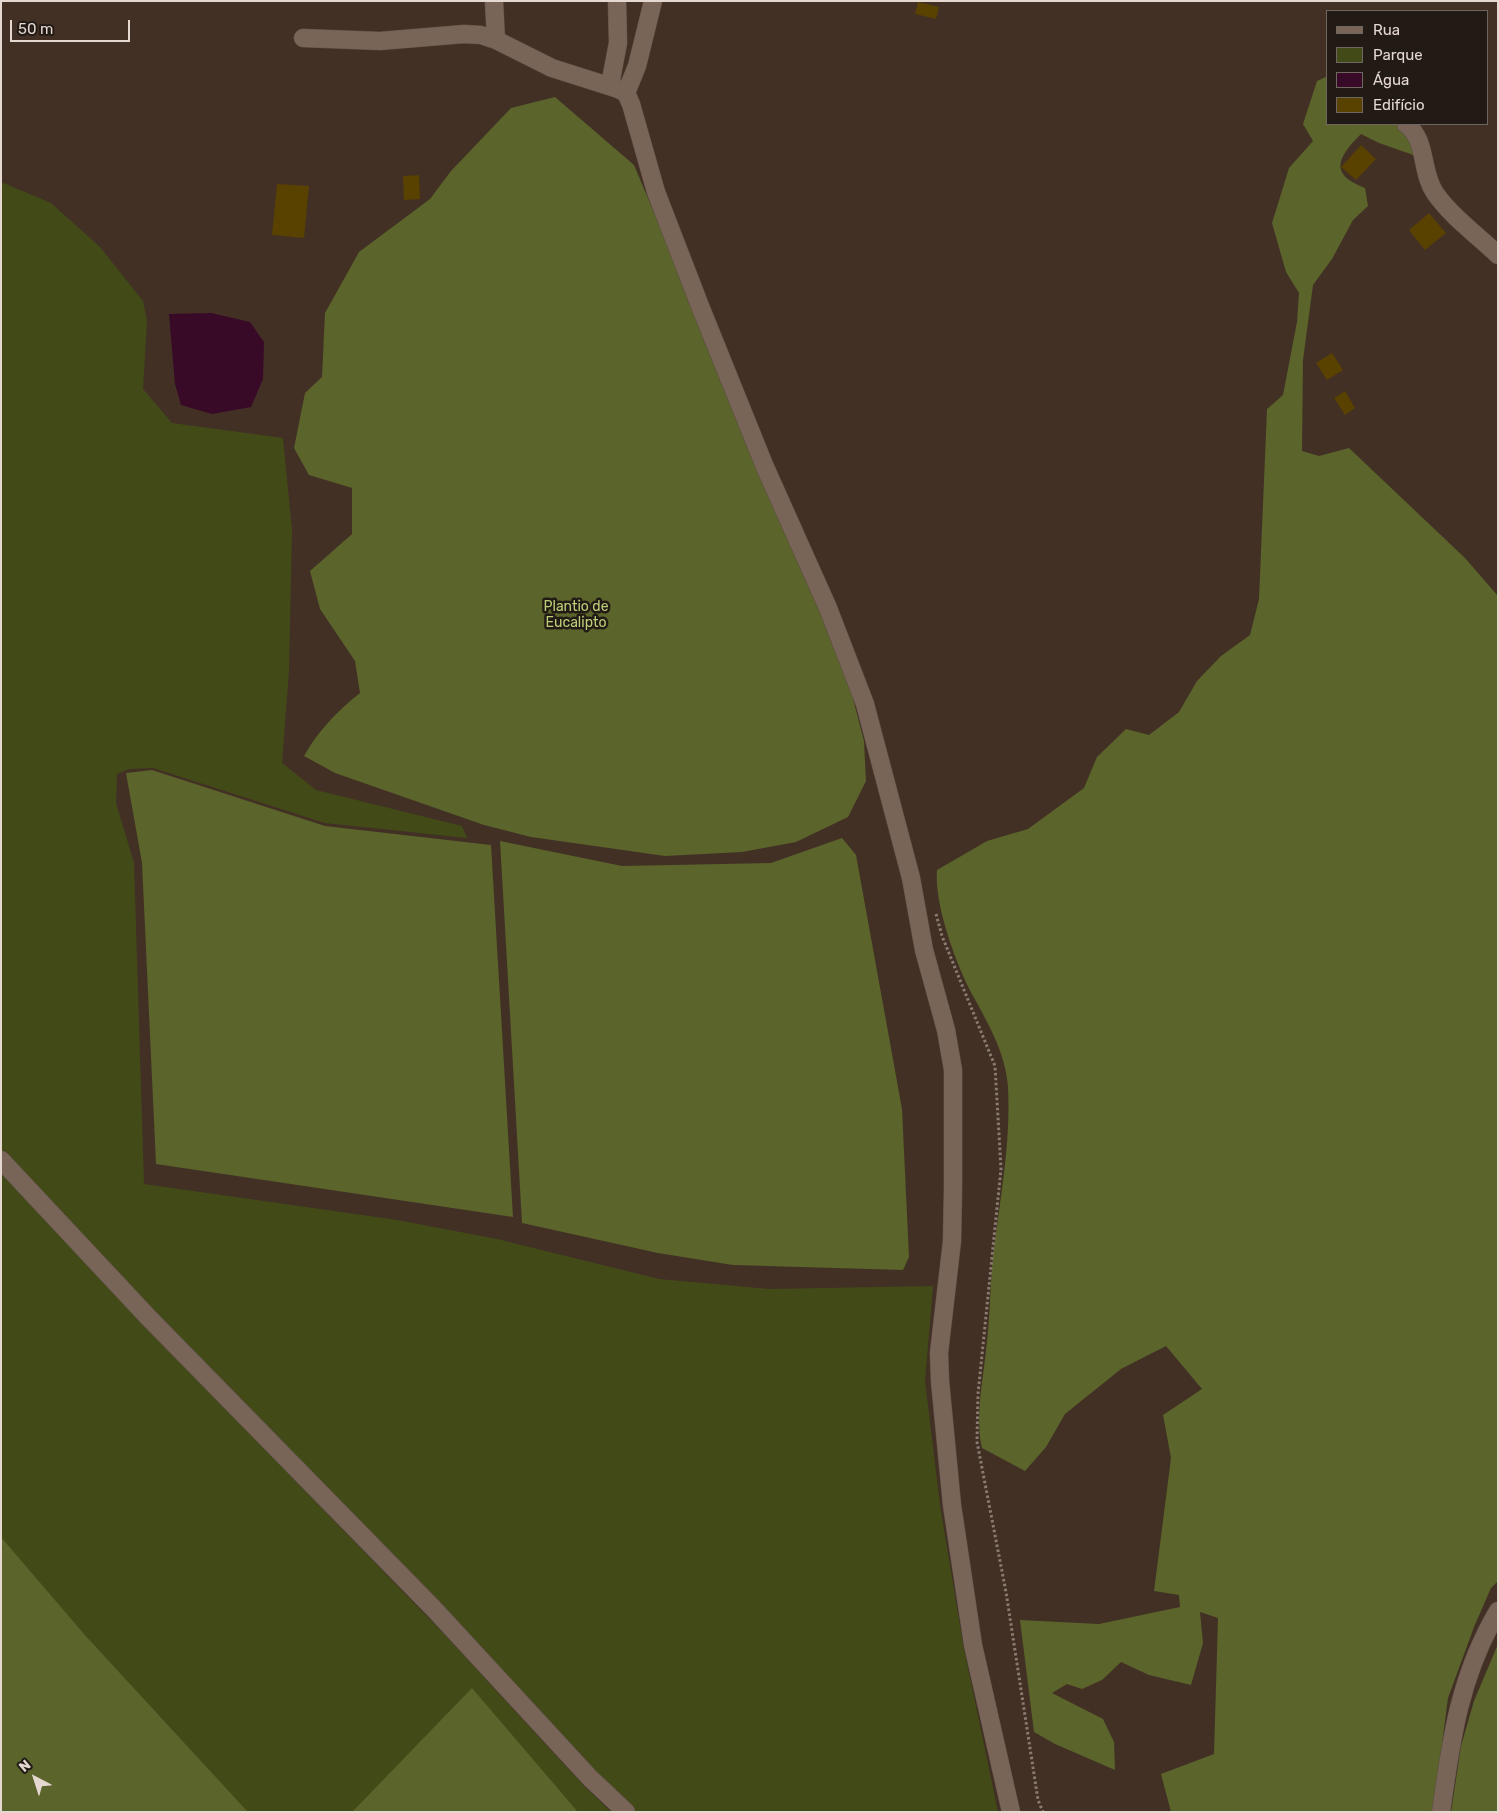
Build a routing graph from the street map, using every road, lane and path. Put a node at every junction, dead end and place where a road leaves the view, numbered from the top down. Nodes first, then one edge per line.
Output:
1 (494, 1) edge
2 (617, 1) edge
3 (653, 1) edge
4 (303, 38) dead end
5 (496, 40) junction
6 (618, 89) junction
7 (1407, 125) edge
8 (1498, 255) edge
9 (934, 909) dead end
10 (1, 1160) edge
11 (1498, 1611) edge
12 (626, 1812) edge
13 (1011, 1812) edge
14 (1043, 1812) edge
15 (1441, 1812) edge

1 - 5 street
2 - 6 street
3 - 6 street
4 - 5 street
5 - 6 street
6 - 13 street
7 - 8 street
9 - 14 path
10 - 12 street
11 - 15 street

